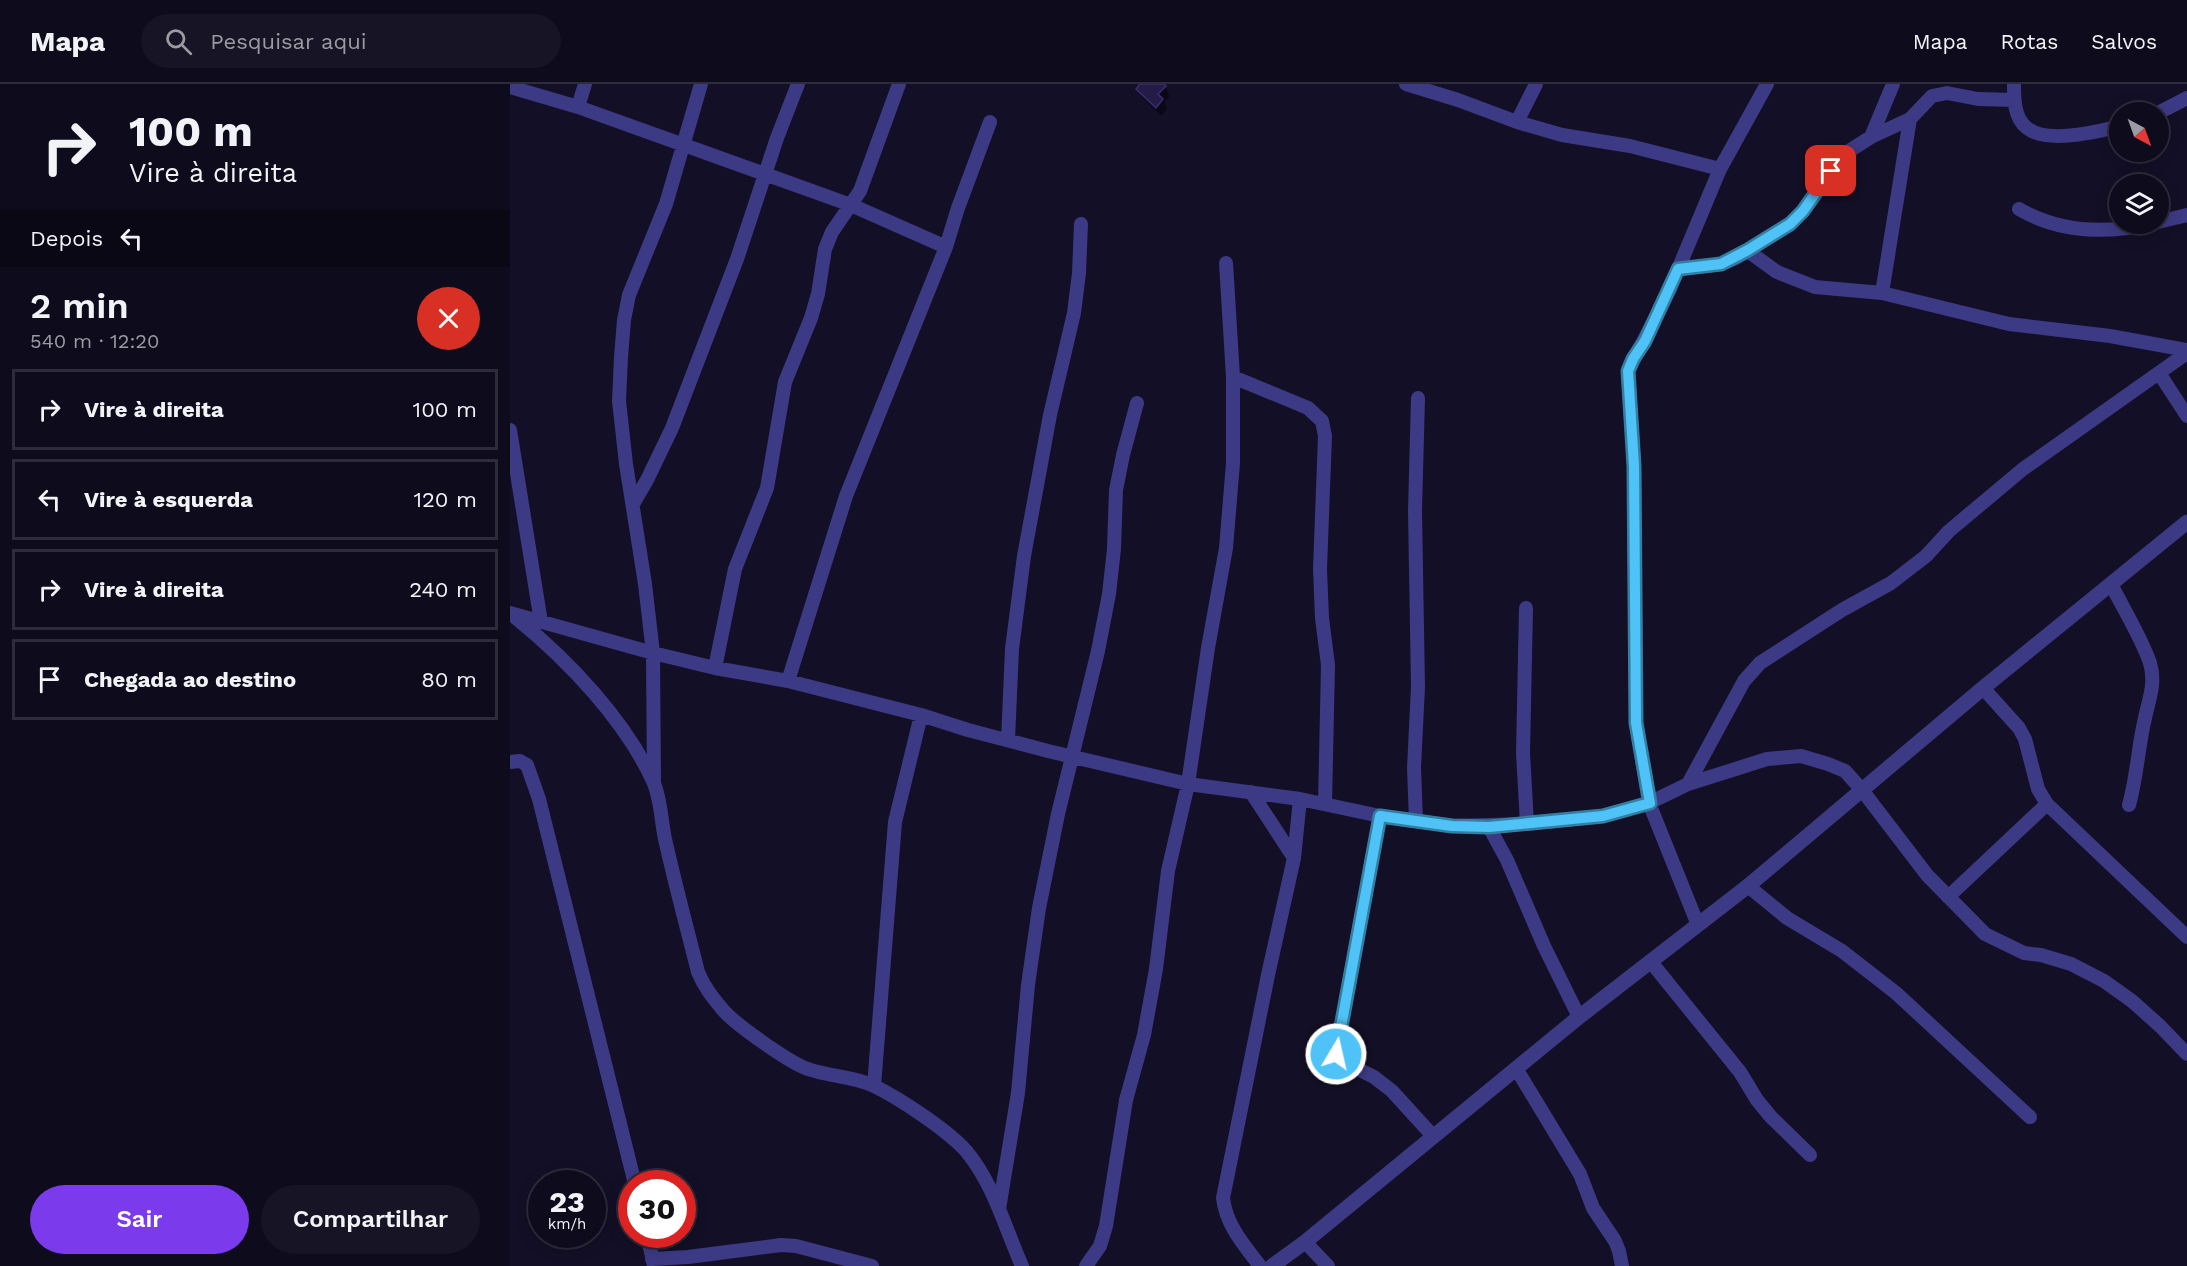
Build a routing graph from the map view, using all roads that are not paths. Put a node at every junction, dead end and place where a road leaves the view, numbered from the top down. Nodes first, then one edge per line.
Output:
1 (585, 84) edge
2 (701, 84) edge
3 (798, 84) edge
4 (898, 84) edge
5 (1406, 84) edge
6 (1536, 84) edge
7 (1767, 84) edge
8 (1893, 84) edge
9 (2014, 84) edge
10 (510, 87) edge
11 (2187, 98) edge
12 (2014, 100) junction
13 (578, 107) junction
14 (2169, 107) edge
15 (1910, 119) junction
16 (990, 122) dead end
17 (1517, 122) junction
18 (2109, 129) edge
19 (1870, 137) junction
20 (684, 146) junction
21 (1720, 169) junction
22 (765, 174) junction
23 (851, 205) junction
24 (2019, 209) dead end
25 (2187, 215) edge
26 (2169, 219) edge
27 (1081, 224) dead end
28 (2109, 230) edge
29 (946, 247) junction
30 (1748, 250) junction
31 (1226, 263) dead end
32 (1678, 269) junction
33 (1882, 293) junction
34 (2187, 352) edge
35 (2159, 373) junction
36 (1233, 377) junction
37 (1418, 398) dead end
38 (1137, 403) dead end
39 (2187, 416) edge
40 (510, 430) edge
41 (633, 504) junction
42 (2187, 522) edge
43 (2111, 584) junction
44 (1526, 608) dead end
45 (510, 613) edge
46 (541, 622) junction
47 (653, 653) junction
48 (715, 668) junction
49 (788, 681) junction
50 (1983, 688) junction
51 (921, 715) junction
52 (1008, 740) junction
53 (1071, 757) junction
54 (510, 762) edge
55 (654, 783) junction
56 (1188, 784) junction
57 (1689, 784) junction
58 (1862, 790) junction
59 (1251, 792) junction
60 (1300, 799) junction
61 (1650, 803) junction
62 (1325, 804) junction
63 (2047, 804) junction
64 (2129, 805) dead end
65 (1380, 816) junction
66 (1416, 821) junction
67 (1527, 824) junction
68 (1489, 827) junction
69 (1294, 858) junction
70 (1748, 886) junction
71 (1948, 897) junction
72 (1698, 925) junction
73 (2187, 936) edge
74 (1651, 962) junction
75 (1579, 1017) junction
76 (2187, 1054) edge
77 (1517, 1070) junction
78 (874, 1086) junction
79 (2030, 1117) dead end
80 (1433, 1136) junction
81 (1810, 1155) dead end
82 (632, 1170) edge
83 (999, 1209) junction
84 (1305, 1242) junction
85 (653, 1262) edge
86 (872, 1266) edge
87 (1022, 1266) edge
88 (1086, 1266) edge
89 (1260, 1266) edge
90 (1272, 1266) edge
91 (1328, 1266) edge
92 (1622, 1266) edge

1 - 13 street
2 - 20 street
3 - 22 street
4 - 23 street
5 - 17 street
6 - 17 street
7 - 21 street
8 - 19 street
9 - 12 street
10 - 13 street
11 - 14 street
12 - 15 street
12 - 18 street
13 - 20 street
15 - 19 street
15 - 33 street
16 - 29 street
17 - 21 street
19 - 30 street
20 - 22 street
20 - 41 street
21 - 32 street
22 - 23 street
22 - 41 street
23 - 29 street
23 - 48 street
24 - 28 street
25 - 26 street
27 - 52 street
29 - 49 street
30 - 32 street
30 - 33 street
31 - 36 street
32 - 61 street
33 - 34 street
34 - 35 street
35 - 39 street
35 - 57 street
36 - 56 street
36 - 62 street
37 - 66 street
38 - 53 street
40 - 46 street
41 - 47 street
42 - 43 street
43 - 50 street
43 - 64 street
44 - 67 street
45 - 46 street
45 - 55 street
46 - 47 street
47 - 48 street
47 - 55 street
48 - 49 street
49 - 51 street
50 - 58 street
50 - 63 street
51 - 52 street
51 - 78 street
52 - 53 street
53 - 56 street
53 - 83 street
54 - 82 street
55 - 78 street
56 - 59 street
56 - 88 street
57 - 58 street
57 - 61 street
58 - 70 street
58 - 71 street
59 - 60 street
59 - 69 street
60 - 62 street
60 - 69 street
61 - 67 street
61 - 72 street
62 - 65 street
63 - 71 street
63 - 73 street
65 - 66 street
65 - 80 street
66 - 68 street
67 - 68 street
68 - 75 street
69 - 89 street
70 - 72 street
70 - 79 street
71 - 76 street
72 - 74 street
74 - 75 street
74 - 81 street
75 - 77 street
77 - 80 street
77 - 92 street
78 - 83 street
80 - 84 street
83 - 87 street
84 - 90 street
84 - 91 street
85 - 86 street

